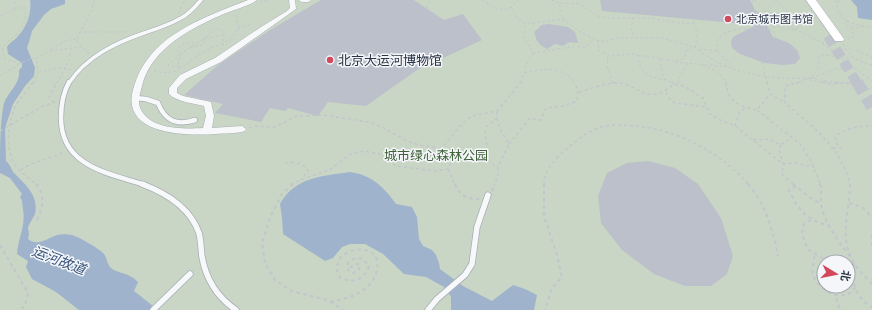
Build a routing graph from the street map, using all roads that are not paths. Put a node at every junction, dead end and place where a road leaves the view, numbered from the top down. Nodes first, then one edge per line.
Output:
1 (201, 0) edge
2 (292, 0) edge
3 (302, 0) edge
4 (308, 0) edge
5 (802, 0) edge
6 (811, 0) edge
7 (255, 1) edge
8 (825, 40) tunnel mouth
9 (841, 40) tunnel mouth
10 (135, 98) junction
11 (195, 120) dead end
12 (242, 129) road end
13 (207, 130) junction
14 (488, 195) road end
15 (190, 274) dead end
16 (153, 310) edge
17 (236, 310) edge
18 (428, 310) edge

1 - 17 lane
2 - 13 street
3 - 4 street
5 - 8 main road
6 - 9 main road
7 - 10 street
10 - 11 lane
10 - 13 street
12 - 13 street
14 - 18 lane
15 - 16 lane

